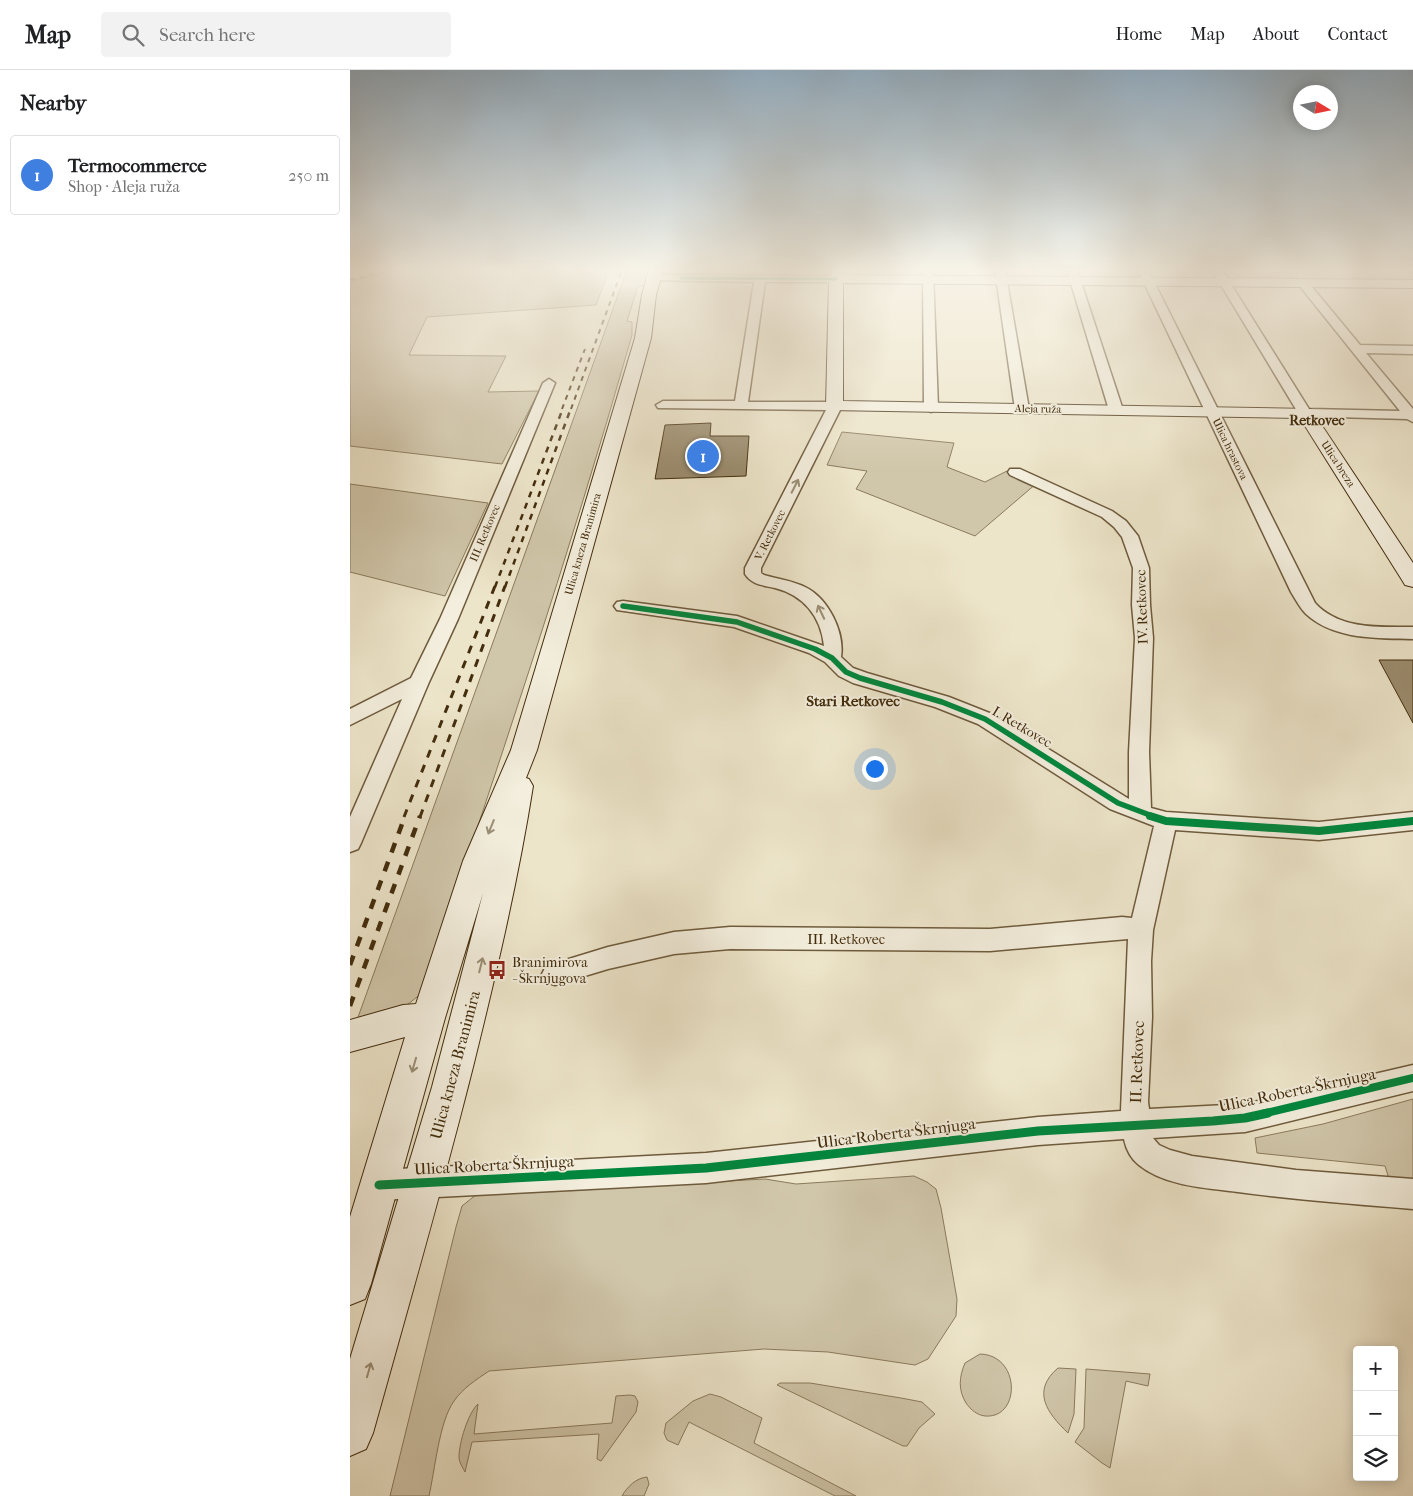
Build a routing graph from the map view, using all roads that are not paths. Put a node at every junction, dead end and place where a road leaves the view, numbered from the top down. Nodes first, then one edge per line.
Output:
1 (751, 337) edge
2 (836, 337) edge
3 (929, 337) edge
4 (1011, 337) edge
5 (1093, 337) edge
6 (1175, 337) edge
7 (1258, 337) edge
8 (1348, 337) edge
9 (642, 338) edge
10 (1358, 349) junction
11 (1413, 350) edge
12 (549, 383) dead end
13 (741, 404) junction
14 (663, 405) dead end
15 (835, 406) junction
16 (931, 408) junction
17 (1022, 409) junction
18 (1116, 410) junction
19 (1212, 412) junction
20 (1305, 413) junction
21 (1412, 416) edge
22 (1015, 472) dead end
23 (1413, 580) edge
24 (623, 606) dead end
25 (1413, 633) edge
26 (832, 658) junction
27 (419, 682) junction
28 (350, 718) edge
29 (524, 750) junction
30 (1140, 813) junction
31 (1166, 821) junction
32 (1413, 821) edge
33 (350, 843) edge
34 (1141, 930) junction
35 (555, 974) dead end
36 (428, 1018) junction
37 (350, 1036) edge
38 (1413, 1078) edge
39 (1136, 1124) junction
40 (424, 1182) junction
41 (379, 1185) junction
42 (1413, 1194) edge
43 (350, 1284) edge
44 (350, 1433) edge

1 - 13 street
2 - 15 street
3 - 16 street
4 - 17 street
5 - 18 street
6 - 19 street, Ulica hrastova
7 - 20 street, Ulica breza
8 - 10 street
9 - 29 street, Ulica kneza Branimira
10 - 11 street
10 - 21 street
12 - 27 street, III. Retkovec
13 - 14 street, Aleja ruža
13 - 15 street, Aleja ruža
15 - 16 street, Aleja ruža
26 -> 15 street, V. Retkovec
16 - 17 street, Aleja ruža
17 - 18 street, Aleja ruža
18 - 19 street, Aleja ruža
19 - 20 street, Aleja ruža
19 - 25 street, Ulica hrastova
20 - 21 street, Aleja ruža
20 - 23 street, Ulica breza
22 - 30 street, IV. Retkovec
24 - 26 street, I. Retkovec
26 - 30 street, I. Retkovec
27 - 28 street
27 - 33 street, III. Retkovec
29 -> 36 street, Ulica kneza Branimira
40 -> 29 street, Ulica kneza Branimira
30 - 31 street, I. Retkovec
31 - 32 street, I. Retkovec
31 - 34 street, II. Retkovec
34 - 35 street, III. Retkovec
34 - 39 street, II. Retkovec
36 - 37 street
36 -> 41 street, Ulica kneza Branimira
38 - 39 street, Ulica Roberta Škrnjuga
39 - 40 street, Ulica Roberta Škrnjuga
39 - 42 street, II. Retkovec
40 - 41 street, Ulica Roberta Škrnjuga
44 -> 40 street, Ulica kneza Branimira
41 - 43 street, Ulica kneza Branimira

